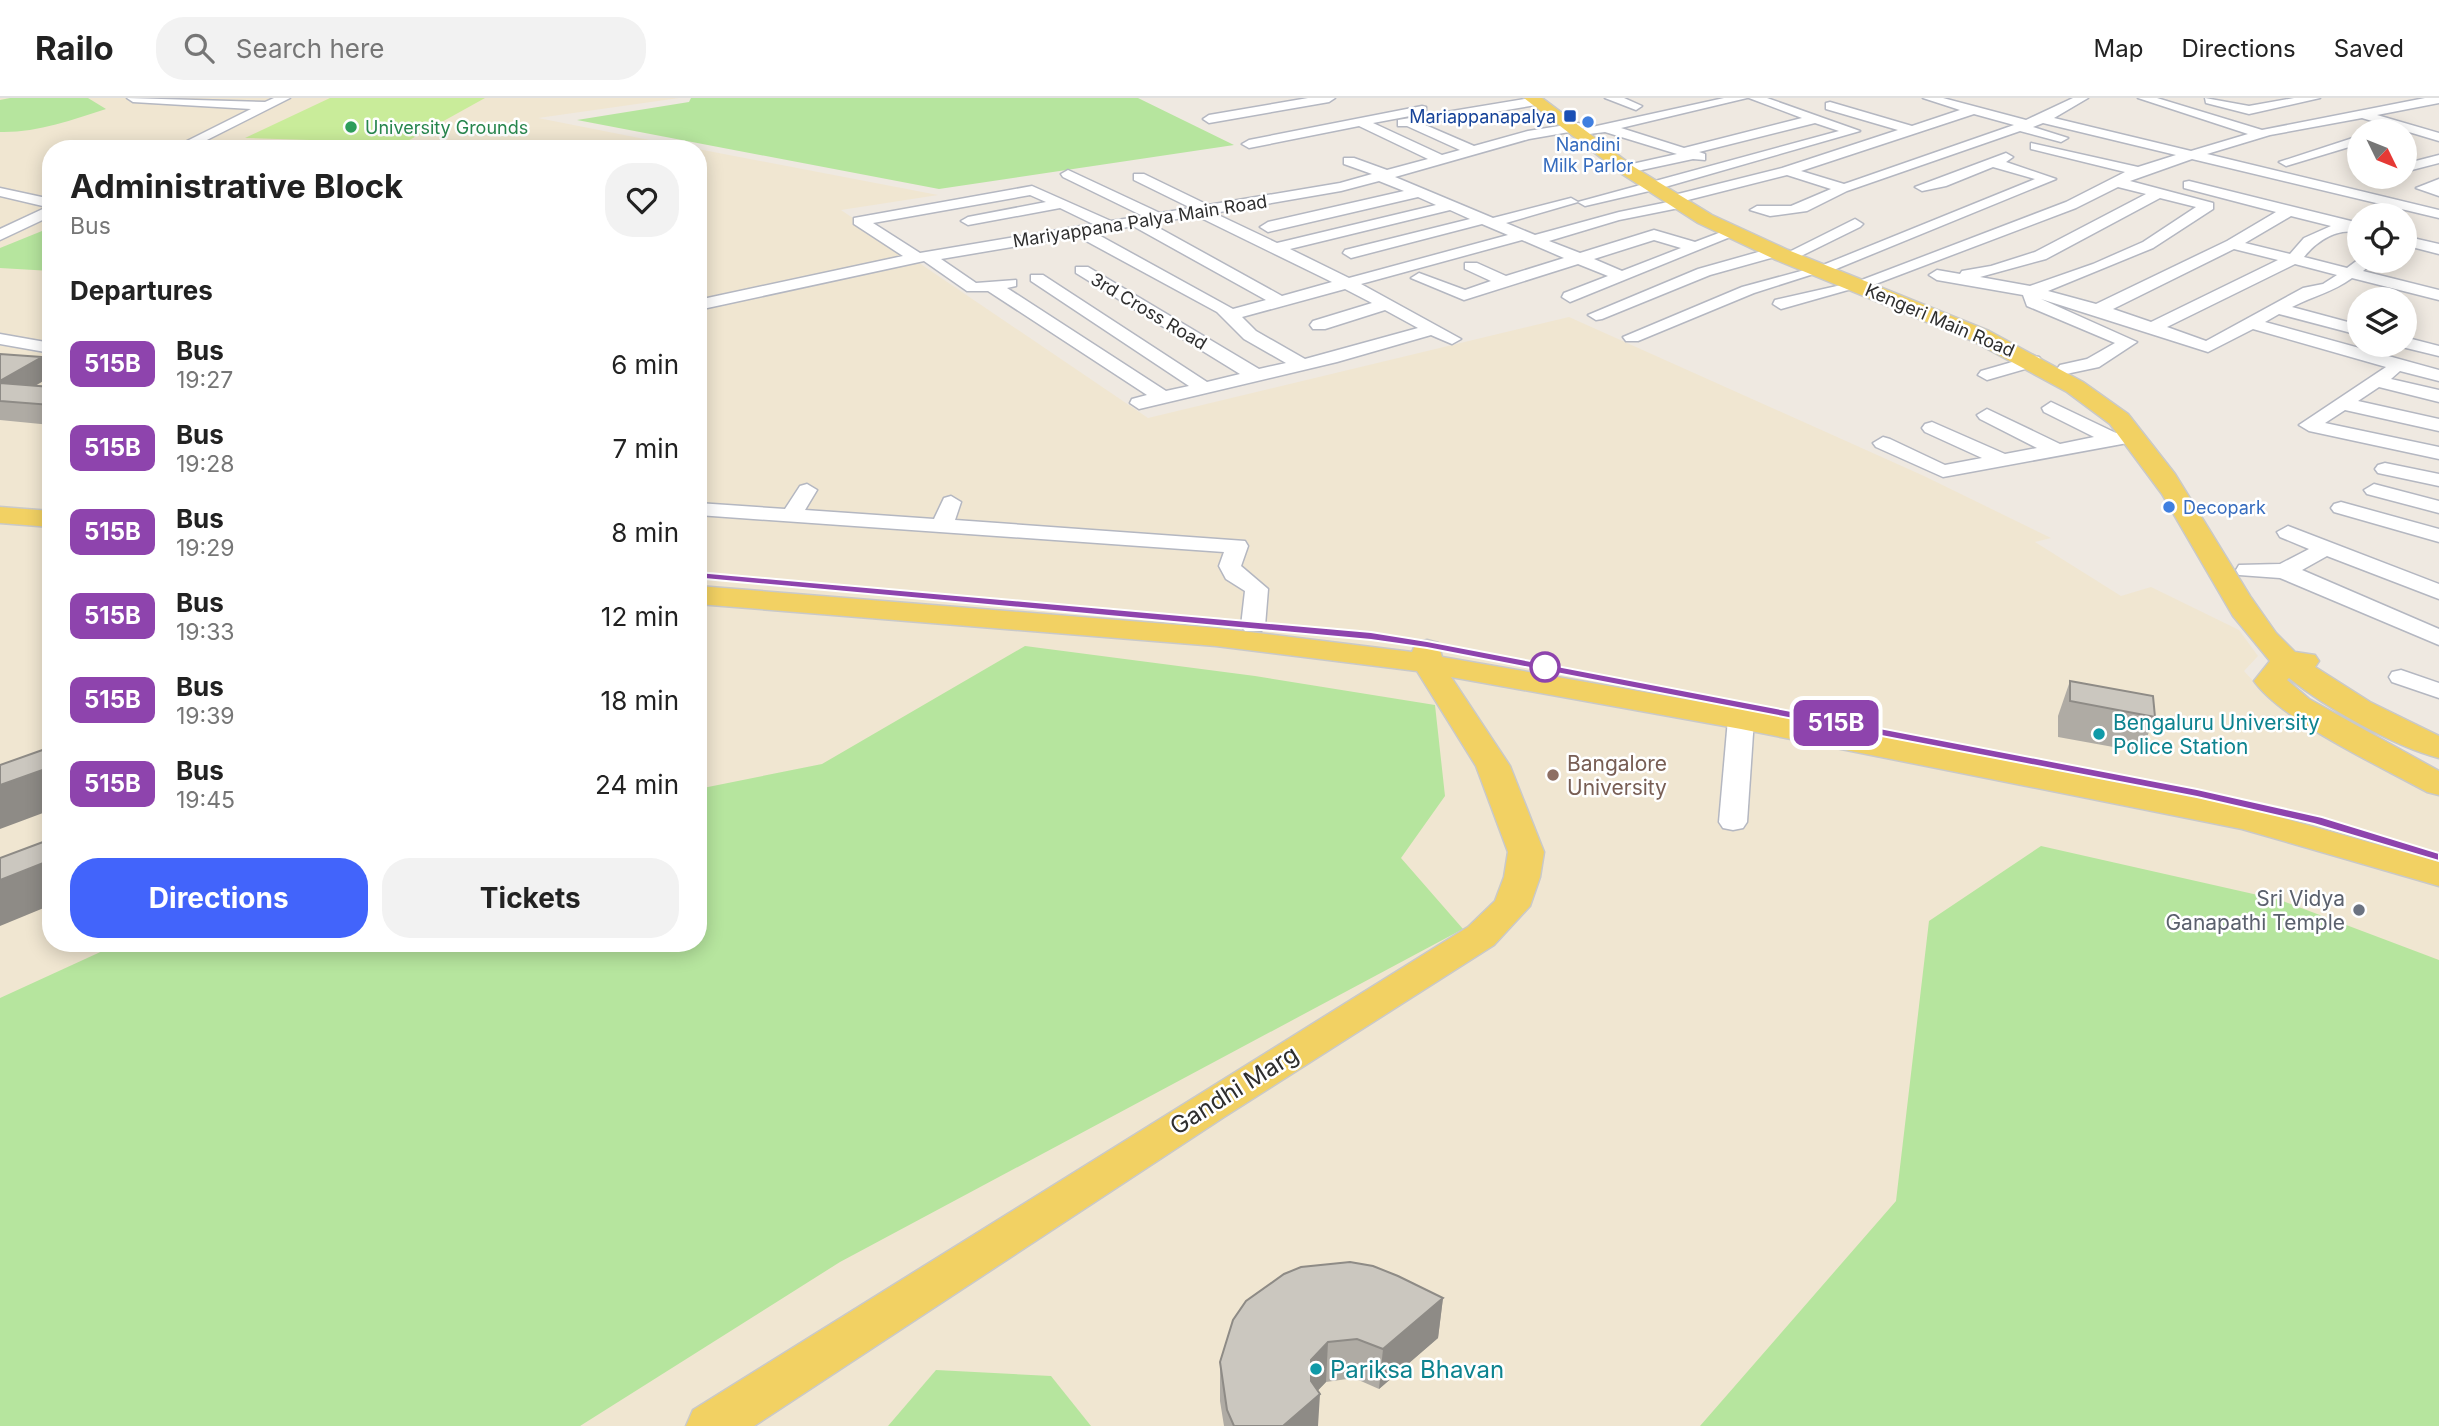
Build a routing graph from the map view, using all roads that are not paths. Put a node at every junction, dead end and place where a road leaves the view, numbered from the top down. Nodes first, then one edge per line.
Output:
1 (132, 98) edge
2 (284, 98) edge
3 (1329, 98) edge
4 (1611, 98) edge
5 (1679, 98) edge
6 (1741, 98) edge
7 (1755, 98) edge
8 (1929, 98) edge
9 (2082, 98) edge
10 (2144, 98) edge
11 (2201, 98) edge
12 (2262, 98) edge
13 (2314, 98) edge
14 (2389, 98) edge
15 (1537, 99) edge
16 (2439, 99) edge
17 (1312, 100) edge
18 (1435, 102) dead end
19 (1636, 102) edge
20 (1815, 102) dead end
21 (2283, 104) junction
22 (2413, 105) junction
23 (267, 106) junction
24 (1781, 107) junction
25 (2023, 108) dead end
26 (1973, 110) junction
27 (2249, 110) junction
28 (2046, 111) junction
29 (2439, 112) edge
30 (1756, 113) dead end
31 (1915, 113) dead end
32 (2360, 114) junction
33 (2207, 117) junction
34 (1209, 119) dead end
35 (1815, 119) junction
36 (1941, 121) junction
37 (1408, 122) junction
38 (2186, 122) dead end
39 (1583, 123) junction
40 (1368, 124) junction
41 (2023, 126) junction
42 (1912, 130) junction
43 (1853, 131) junction
44 (1667, 132) dead end
45 (2263, 134) junction
46 (1385, 135) junction
47 (1997, 136) junction
48 (2439, 137) edge
49 (1642, 138) junction
50 (2246, 138) junction
51 (197, 140) edge
52 (1361, 140) dead end
53 (1884, 141) junction
54 (2347, 143) edge
55 (1249, 144) dead end
56 (2337, 146) junction
57 (2223, 147) junction
58 (2028, 149) dead end
59 (2347, 149) edge
60 (1475, 151) junction
61 (1689, 153) junction
62 (2013, 154) junction
63 (1938, 156) junction
64 (2191, 156) junction
65 (2439, 159) edge
66 (1445, 160) junction
67 (1992, 162) junction
68 (2286, 162) junction
69 (2164, 164) junction
70 (1725, 165) junction
71 (2417, 165) edge
72 (1637, 167) junction
73 (2311, 167) dead end
74 (1972, 170) junction
75 (1787, 171) junction
76 (2138, 171) junction
77 (2417, 171) edge
78 (1068, 174) dead end
79 (2439, 176) edge
80 (1139, 177) dead end
81 (1380, 178) junction
82 (2003, 178) dead end
83 (2115, 181) junction
84 (21, 182) dead end
85 (1941, 183) junction
86 (2439, 183) edge
87 (2249, 184) dead end
88 (1657, 185) junction
89 (1923, 187) dead end
90 (1843, 188) junction
91 (1964, 189) dead end
92 (2347, 190) joint
93 (0, 191) edge
94 (42, 191) edge
95 (2023, 191) junction
96 (2439, 192) edge
97 (1416, 193) junction
98 (2158, 193) junction
99 (30, 196) junction
100 (1290, 196) junction
101 (42, 200) edge
102 (1064, 203) junction
103 (2071, 205) junction
104 (1449, 206) junction
105 (1685, 209) junction
106 (1203, 210) junction
107 (2289, 211) junction
108 (42, 214) edge
109 (1329, 214) junction
110 (2439, 214) edge
111 (2115, 217) junction
112 (1159, 218) junction
113 (1616, 218) joint
114 (2039, 218) junction
115 (968, 221) dead end
116 (1136, 222) junction
117 (1486, 222) junction
118 (1855, 224) dead end
119 (2347, 225) edge
120 (1110, 226) junction
121 (1268, 227) dead end
122 (1359, 228) junction
123 (2347, 228) edge
124 (1731, 229) junction
125 (1080, 231) junction
126 (2090, 231) junction
127 (2170, 231) junction
128 (0, 235) edge
129 (1527, 238) junction
130 (1392, 243) junction
131 (2417, 243) edge
132 (2232, 244) junction
133 (1696, 247) junction
134 (1275, 248) junction
135 (2439, 248) edge
136 (1785, 252) junction
137 (1351, 253) dead end
138 (922, 257) junction
139 (2295, 258) junction
140 (1580, 260) junction
141 (793, 264) dead end
142 (1104, 266) dead end
143 (1471, 266) dead end
144 (1824, 268) junction
145 (1082, 270) junction
146 (2346, 272) junction
147 (1937, 275) junction
148 (1621, 276) junction
149 (1037, 278) junction
150 (1419, 278) dead end
151 (2431, 278) dead end
152 (813, 280) junction
153 (1869, 281) junction
154 (1345, 282) junction
155 (1507, 283) junction
156 (992, 286) junction
157 (2146, 287) junction
158 (2406, 287) edge
159 (2417, 287) edge
160 (2417, 290) edge
161 (1657, 291) junction
162 (2031, 291) junction
163 (2439, 295) edge
164 (1570, 297) dead end
165 (1280, 301) junction
166 (2205, 301) junction
167 (707, 303) edge
168 (1387, 304) junction
169 (1781, 304) dead end
170 (1699, 309) junction
171 (2279, 309) junction
172 (2098, 310) junction
173 (1233, 314) junction
174 (1596, 315) dead end
175 (1717, 319) dead end
176 (2253, 324) junction
177 (1319, 325) dead end
178 (2347, 327) edge
179 (2152, 328) junction
180 (1433, 329) junction
181 (1632, 337) dead end
182 (0, 339) edge
183 (1452, 340) dead end
184 (2417, 345) edge
185 (42, 346) edge
186 (2439, 351) edge
187 (2033, 361) junction
188 (1301, 364) junction
189 (2399, 366) junction
190 (2066, 369) junction
191 (1255, 374) junction
192 (1987, 375) dead end
193 (2439, 376) edge
194 (2376, 381) junction
195 (1202, 387) junction
196 (2439, 396) edge
197 (1163, 397) junction
198 (1139, 403) dead end
199 (2341, 403) junction
200 (2051, 408) dead end
201 (1987, 415) dead end
202 (2439, 425) edge
203 (1932, 428) dead end
204 (2122, 438) junction
205 (1883, 443) dead end
206 (2055, 449) junction
207 (2439, 453) edge
208 (2001, 459) junction
209 (2385, 469) dead end
210 (2439, 480) edge
211 (807, 490) dead end
212 (2374, 490) dead end
213 (951, 502) dead end
214 (2439, 507) edge
215 (2341, 508) dead end
216 (707, 510) edge
217 (0, 515) edge
218 (791, 516) junction
219 (42, 518) edge
220 (942, 526) junction
221 (2288, 532) dead end
222 (0, 533) edge
223 (2439, 536) edge
224 (42, 537) edge
225 (2326, 548) junction
226 (2247, 570) junction
227 (2284, 571) junction
228 (707, 577) edge
229 (2439, 592) edge
230 (707, 596) edge
231 (1253, 626) junction
232 (2439, 638) edge
233 (1427, 654) junction
234 (2296, 661) junction
235 (2401, 677) dead end
236 (2439, 691) edge
237 (1741, 719) junction
238 (2439, 736) edge
239 (2439, 748) edge
240 (1970, 757) junction
241 (2439, 785) edge
242 (1732, 822) dead end
243 (2439, 856) edge
244 (2439, 874) edge
245 (710, 1426) edge

1 - 23 street
2 - 23 street
3 - 17 street
4 - 19 street
5 - 19 street
6 - 39 street, Mariyappana Palya Main Road
7 - 24 street
8 - 26 street
9 - 28 street
10 - 33 street
11 - 27 street
12 - 21 street
13 - 21 street
14 - 22 street
15 - 37 street
15 - 39 main road, Kengeri Main Road
16 - 22 street
17 - 34 street
17 - 40 street
18 - 40 street
19 - 39 street
20 - 42 street
21 - 27 street
22 - 29 street
22 - 32 street
23 - 51 street
24 - 30 street
24 - 35 street
25 - 28 street
26 - 36 street
26 - 41 street
27 - 33 street
28 - 41 street
28 - 64 street
31 - 36 street
32 - 45 street
32 - 48 street
33 - 45 street
35 - 43 street
35 - 61 street
36 - 42 street
37 - 40 street
37 - 60 street
38 - 50 street
39 - 49 street
39 - 60 street, Mariyappana Palya Main Road
39 - 72 main road, Kengeri Main Road
39 - 88 main road, Kengeri Main Road
40 - 46 street
40 - 55 street
41 - 47 street
41 - 69 street
42 - 53 street
43 - 53 street
43 - 70 street
44 - 49 street
45 - 50 street
46 - 52 street
46 - 66 street
47 - 63 street
47 - 76 street
49 - 61 street
50 - 57 street
53 - 63 street
53 - 75 street
54 - 56 street
56 - 59 street
56 - 68 street
57 - 64 street
57 - 68 street
58 - 62 street
60 - 66 street, Mariyappana Palya Main Road
61 - 70 street
61 - 72 street
62 - 67 street
62 - 83 street
63 - 90 street
64 - 69 street
64 - 92 street
65 - 71 street
66 - 81 street, Mariyappana Palya Main Road
67 - 74 street
67 - 95 street
68 - 73 street
69 - 76 street
69 - 87 street
70 - 88 street
72 - 88 main road, Kengeri Main Road
74 - 82 street
74 - 85 street
75 - 90 street
75 - 105 street
76 - 83 street
76 - 107 street
77 - 79 street
78 - 112 street
80 - 106 street
81 - 81 street
81 - 97 street
81 - 100 street, Mariyappana Palya Main Road
83 - 98 street
83 - 103 street
84 - 93 street
85 - 89 street
85 - 91 street
86 - 96 street
88 - 105 main road, Kengeri Main Road
88 - 117 street
90 - 124 street
92 - 110 street
93 - 99 street
94 - 99 street
95 - 103 street
95 - 144 street
97 - 104 street
97 - 109 street
98 - 111 street
98 - 127 street
99 - 101 street
100 - 106 street, Mariyappana Palya Main Road
100 - 109 street
102 - 115 street
102 - 120 street
102 - 138 street
103 - 111 street
103 - 114 street
104 - 117 street
104 - 122 street
105 - 113 street
105 - 124 main road, Kengeri Main Road
106 - 112 street, Mariyappana Palya Main Road
106 - 134 street
107 - 119 street
107 - 132 street
108 - 128 street
109 - 121 street
109 - 122 street
111 - 126 street
111 - 127 street
112 - 116 street, Mariyappana Palya Main Road
113 - 129 street
114 - 126 street
114 - 153 street
116 - 120 street, Mariyappana Palya Main Road
116 - 165 street
117 - 129 street
117 - 130 street
118 - 136 street
120 - 125 street, Mariyappana Palya Main Road
122 - 130 street
122 - 134 street
123 - 139 street
124 - 133 street
124 - 136 main road, Kengeri Main Road
125 - 138 street, Mariyappana Palya Main Road
125 - 173 street
126 - 147 street
127 - 162 street
129 - 140 street
129 - 154 street
130 - 137 street
131 - 135 street
132 - 139 street
132 - 157 street
133 - 140 street
133 - 148 street
134 - 154 street
136 - 144 main road, Kengeri Main Road
136 - 161 street
138 - 152 street, Mariyappana Palya Main Road
138 - 156 street
139 - 146 street
139 - 166 street
140 - 148 street
140 - 155 street
141 - 152 street
142 - 145 street
143 - 155 street
144 - 153 main road, Kengeri Main Road
144 - 170 street
145 - 149 street, 3rd Cross Road
145 - 191 street, 3rd Cross Road
146 - 158 street
146 - 171 street
147 - 153 street
147 - 162 street
148 - 164 street
149 - 156 street
149 - 195 street
150 - 155 street
151 - 159 street
152 - 167 street, Mariyappana Palya Main Road
153 - 169 street
153 - 187 main road, Kengeri Main Road
153 - 190 main road, Kengeri Main Road
154 - 165 street
154 - 168 street
156 - 197 street
157 - 166 street
157 - 172 street
160 - 163 street
161 - 170 street
161 - 174 street
162 - 172 street
162 - 190 street
165 - 173 street
166 - 179 street
168 - 177 street
168 - 180 street
170 - 175 street
170 - 181 street
171 - 176 street
171 - 178 street
172 - 179 street
173 - 188 street
176 - 179 street
176 - 189 street
180 - 183 street
180 - 188 street
182 - 185 street
184 - 186 street
187 - 192 street
187 - 204 main road, Kengeri Main Road
188 - 191 street
189 - 193 street
189 - 194 street
190 - 226 main road, Kengeri Main Road
191 - 195 street
194 - 196 street
194 - 199 street
195 - 197 street
197 - 198 street
199 - 202 street
199 - 207 street
200 - 204 street
201 - 206 street
203 - 208 street
204 - 206 street
204 - 234 main road, Kengeri Main Road
205 - 208 street
206 - 208 street
209 - 210 street
211 - 218 street
212 - 214 street
213 - 220 street
215 - 223 street
216 - 218 street
217 - 219 main road
218 - 220 street
220 - 231 street
221 - 225 street
222 - 224 main road
225 - 227 street
225 - 229 street
226 - 227 street
226 - 234 main road, Kengeri Main Road
227 - 232 street
228 - 231 main road
230 - 233 main road
231 - 233 main road
233 - 237 main road
233 - 240 main road
233 - 245 main road, Gandhi Marg
234 - 238 main road, Kengeri Main Road
234 - 239 main road, Kengeri Main Road
234 - 241 main road
235 - 236 street
237 - 240 main road
237 - 242 street
240 - 243 main road
240 - 244 main road

